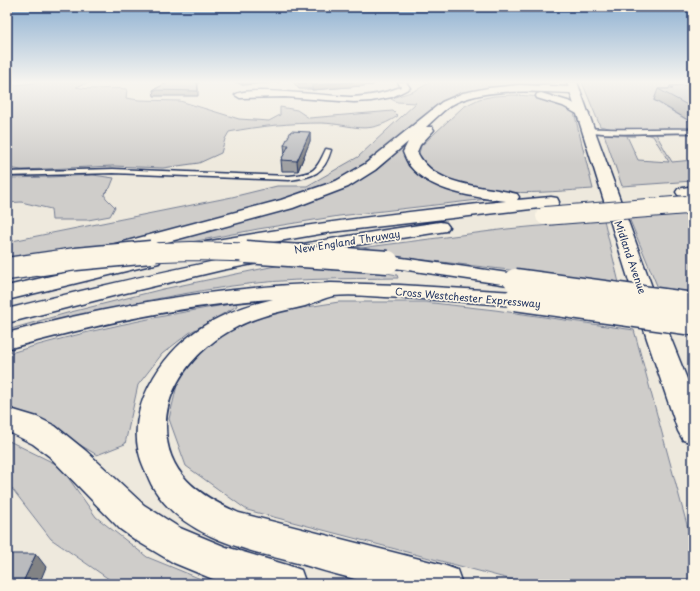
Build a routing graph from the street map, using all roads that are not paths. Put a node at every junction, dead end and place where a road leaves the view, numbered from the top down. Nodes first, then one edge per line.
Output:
1 (440, 110) edge
2 (451, 110) edge
3 (573, 110) edge
4 (582, 110) edge
5 (586, 121) junction
6 (693, 131) edge
7 (328, 150) dead end
8 (7, 174) edge
9 (689, 198) edge
10 (548, 209) junction
11 (7, 269) edge
12 (7, 280) edge
13 (331, 290) junction
14 (515, 290) junction
15 (7, 293) edge
16 (693, 304) edge
17 (7, 316) edge
18 (693, 324) edge
19 (7, 341) edge
20 (7, 419) edge
21 (693, 431) edge
22 (287, 584) edge
23 (443, 584) edge

1 - 12 main road
2 - 10 main road
3 - 5 main road
4 - 5 main road, Midland Avenue
5 - 6 lane
5 - 21 main road, Midland Avenue
7 - 8 lane
9 - 10 main road, New England Thruway, bridge
10 - 15 main road, New England Thruway
10 - 17 main road, New England Thruway
11 - 14 main road, Cross Westchester Expressway, bridge
13 - 14 main road, Cross Westchester Expressway
13 - 19 main road, Cross Westchester Expressway
13 - 23 main road
14 - 16 main road, Cross Westchester Expressway, bridge
14 - 18 main road, Cross Westchester Expressway, bridge
20 - 22 main road

